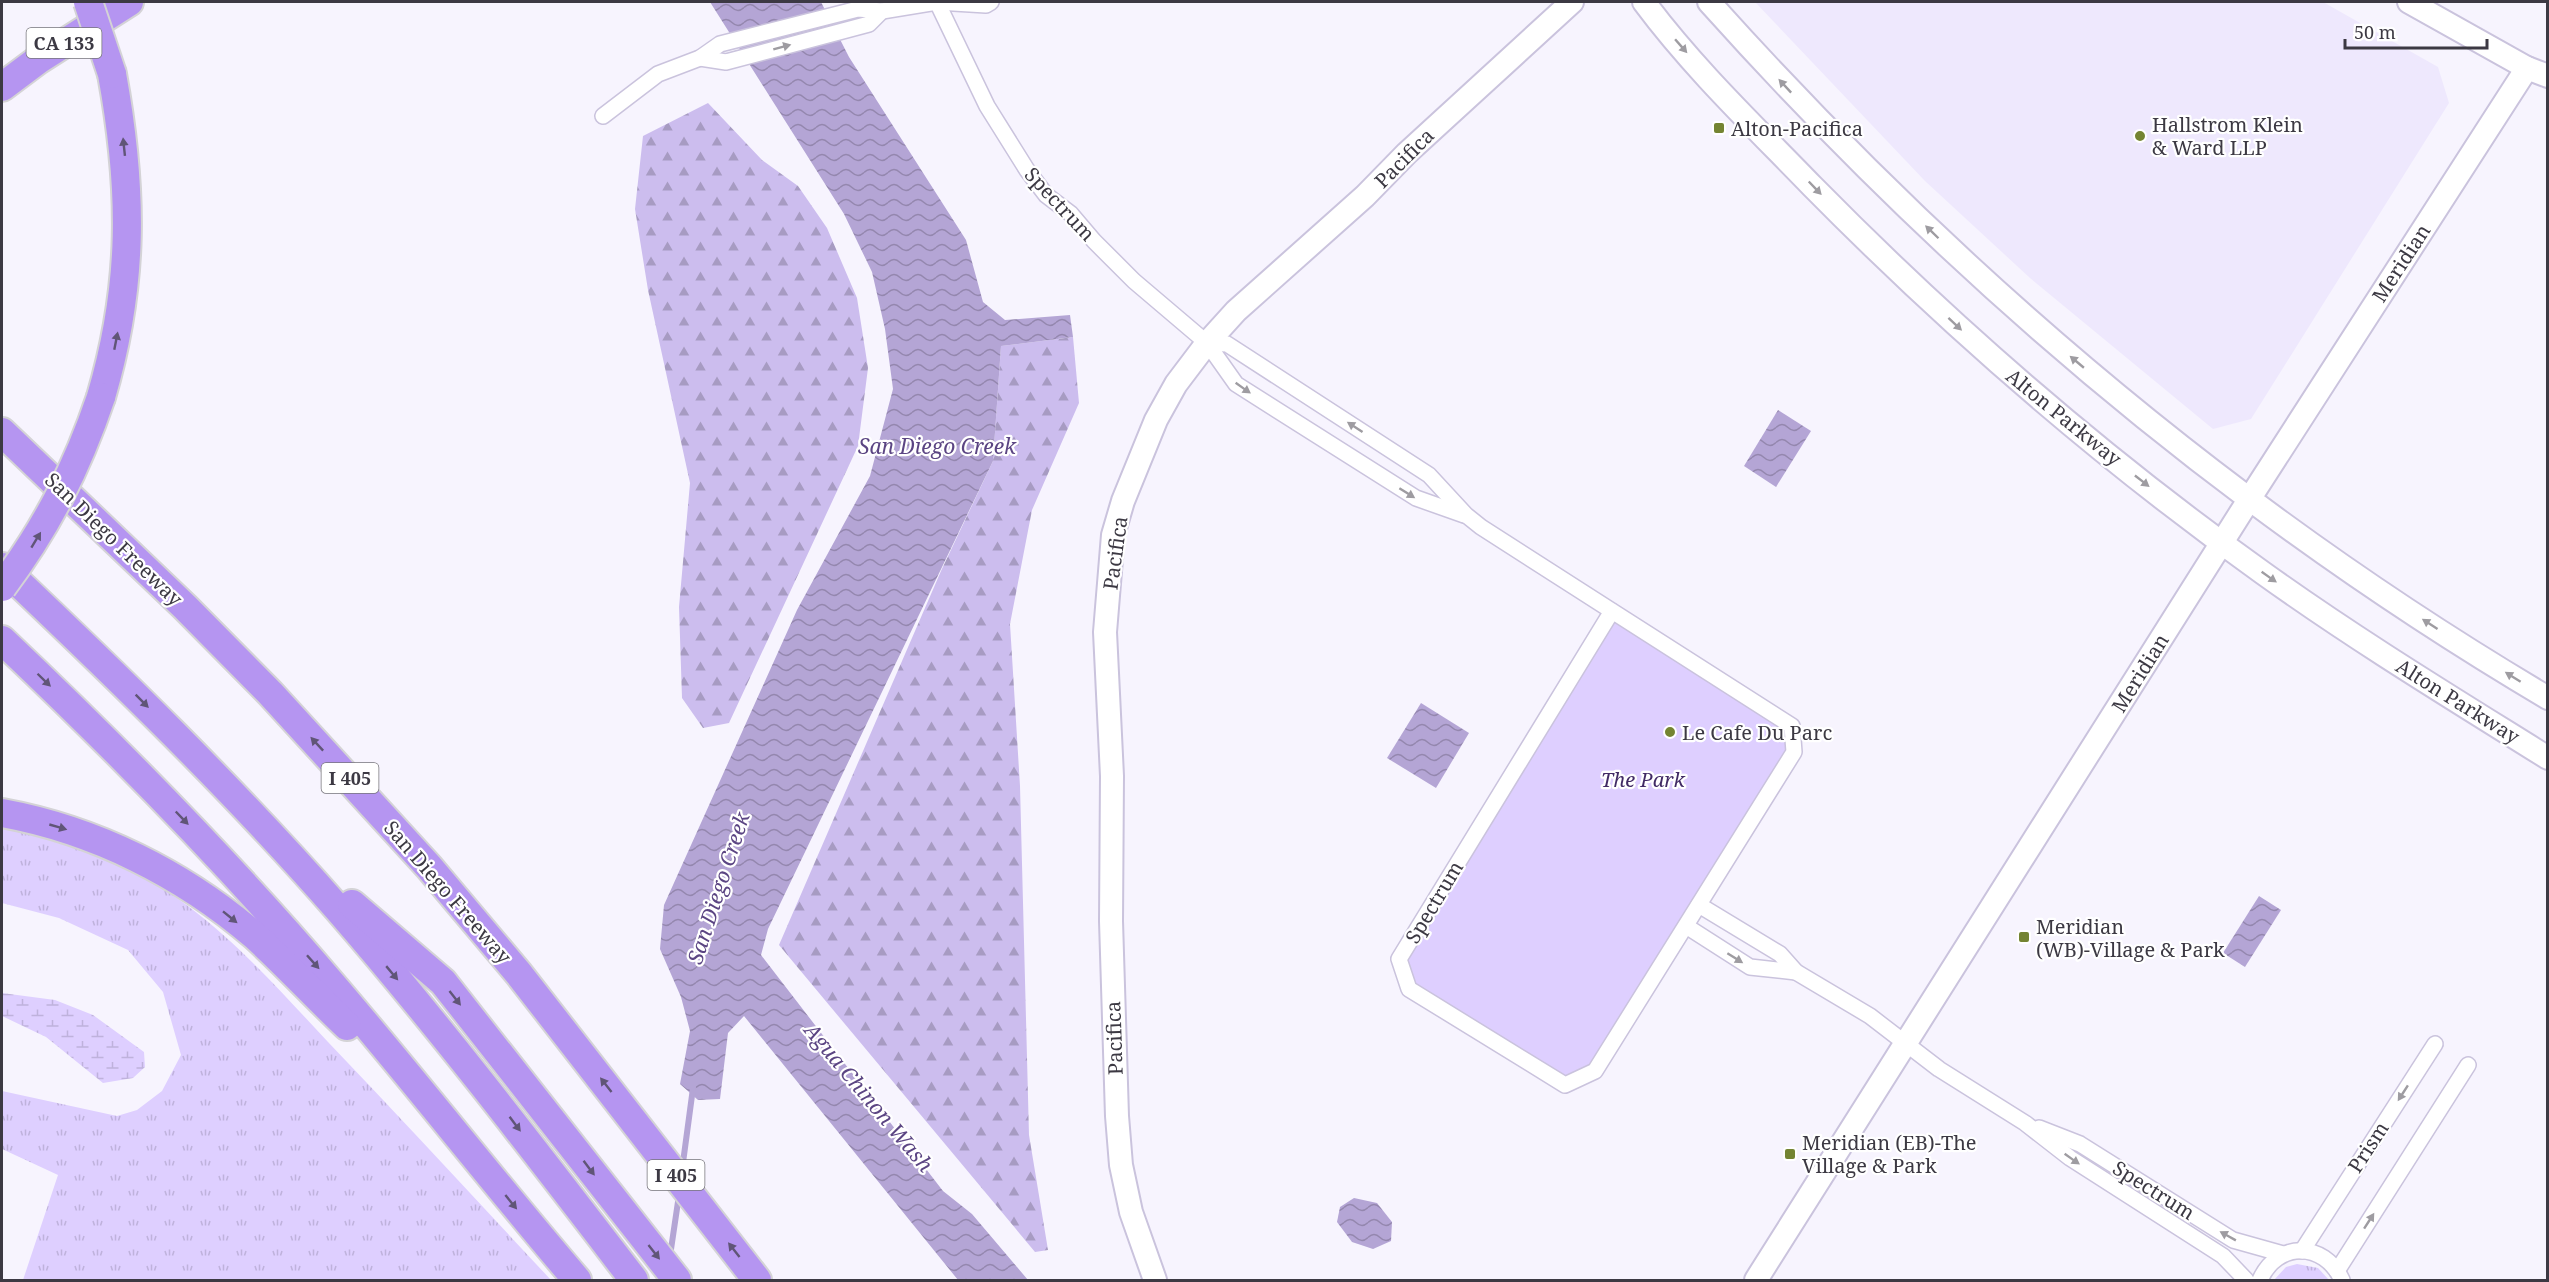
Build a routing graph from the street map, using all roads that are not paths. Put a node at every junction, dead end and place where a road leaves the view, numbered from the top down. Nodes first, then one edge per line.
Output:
1 (88, 2) edge
2 (129, 2) edge
3 (937, 2) edge
4 (991, 2) edge
5 (1572, 2) edge
6 (1644, 2) edge
7 (1709, 2) edge
8 (2409, 2) edge
9 (882, 11) junction
10 (700, 58) junction
11 (2537, 72) edge
12 (2, 87) edge
13 (603, 116) dead end
14 (1207, 343) junction
15 (2, 412) edge
16 (2, 432) edge
17 (25, 455) junction
18 (2250, 498) junction
19 (1466, 515) junction
20 (2222, 542) junction
21 (2, 567) edge
22 (2, 587) edge
23 (1612, 610) junction
24 (2, 640) edge
25 (2547, 698) edge
26 (2547, 758) edge
27 (2, 813) edge
28 (270, 834) junction
29 (1699, 905) junction
30 (1686, 926) junction
31 (1797, 972) junction
32 (1905, 1044) junction
33 (2435, 1044) dead end
34 (2468, 1065) dead end
35 (2025, 1123) junction
36 (448, 1124) junction
37 (2302, 1251) junction
38 (2283, 1254) junction
39 (630, 1275) edge
40 (2339, 1276) edge
41 (577, 1281) edge
42 (677, 1281) edge
43 (757, 1281) edge
44 (1155, 1281) edge
45 (1756, 1281) edge
46 (2246, 1281) edge
47 (2260, 1281) edge

22 -> 1 highway, bridge
2 - 12 highway, CA 133
3 - 4 street
3 - 9 street
3 - 14 street, Spectrum
5 - 14 street, Pacifica
6 -> 20 street, Alton Parkway
18 -> 7 street
8 - 11 street
9 - 10 street
10 -> 9 street
10 - 13 street
11 - 18 street, Meridian
19 -> 14 street, Spectrum
14 -> 19 street, Spectrum
14 - 44 street, Pacifica
15 - 17 highway
16 - 17 highway, San Diego Freeway / I 405
43 -> 17 highway, San Diego Freeway / I 405
18 - 20 street, Meridian
25 -> 18 street
19 - 23 street, Spectrum
20 -> 26 street, Alton Parkway
20 - 32 street, Meridian
21 -> 28 highway
23 - 29 street, Spectrum
23 - 30 street, Spectrum
24 -> 36 highway
27 -> 36 highway
28 -> 39 highway
28 -> 42 highway
29 - 30 street, Spectrum
29 - 31 street, Spectrum
30 -> 31 street, Spectrum
31 - 32 street, Spectrum
32 - 35 street, Spectrum
32 - 45 street, Meridian
33 -> 37 street, Prism
40 -> 34 street, Prism
38 -> 35 street, Spectrum
35 -> 46 street, Spectrum
36 -> 41 highway
37 - 38 street
37 - 40 street
38 - 47 street

